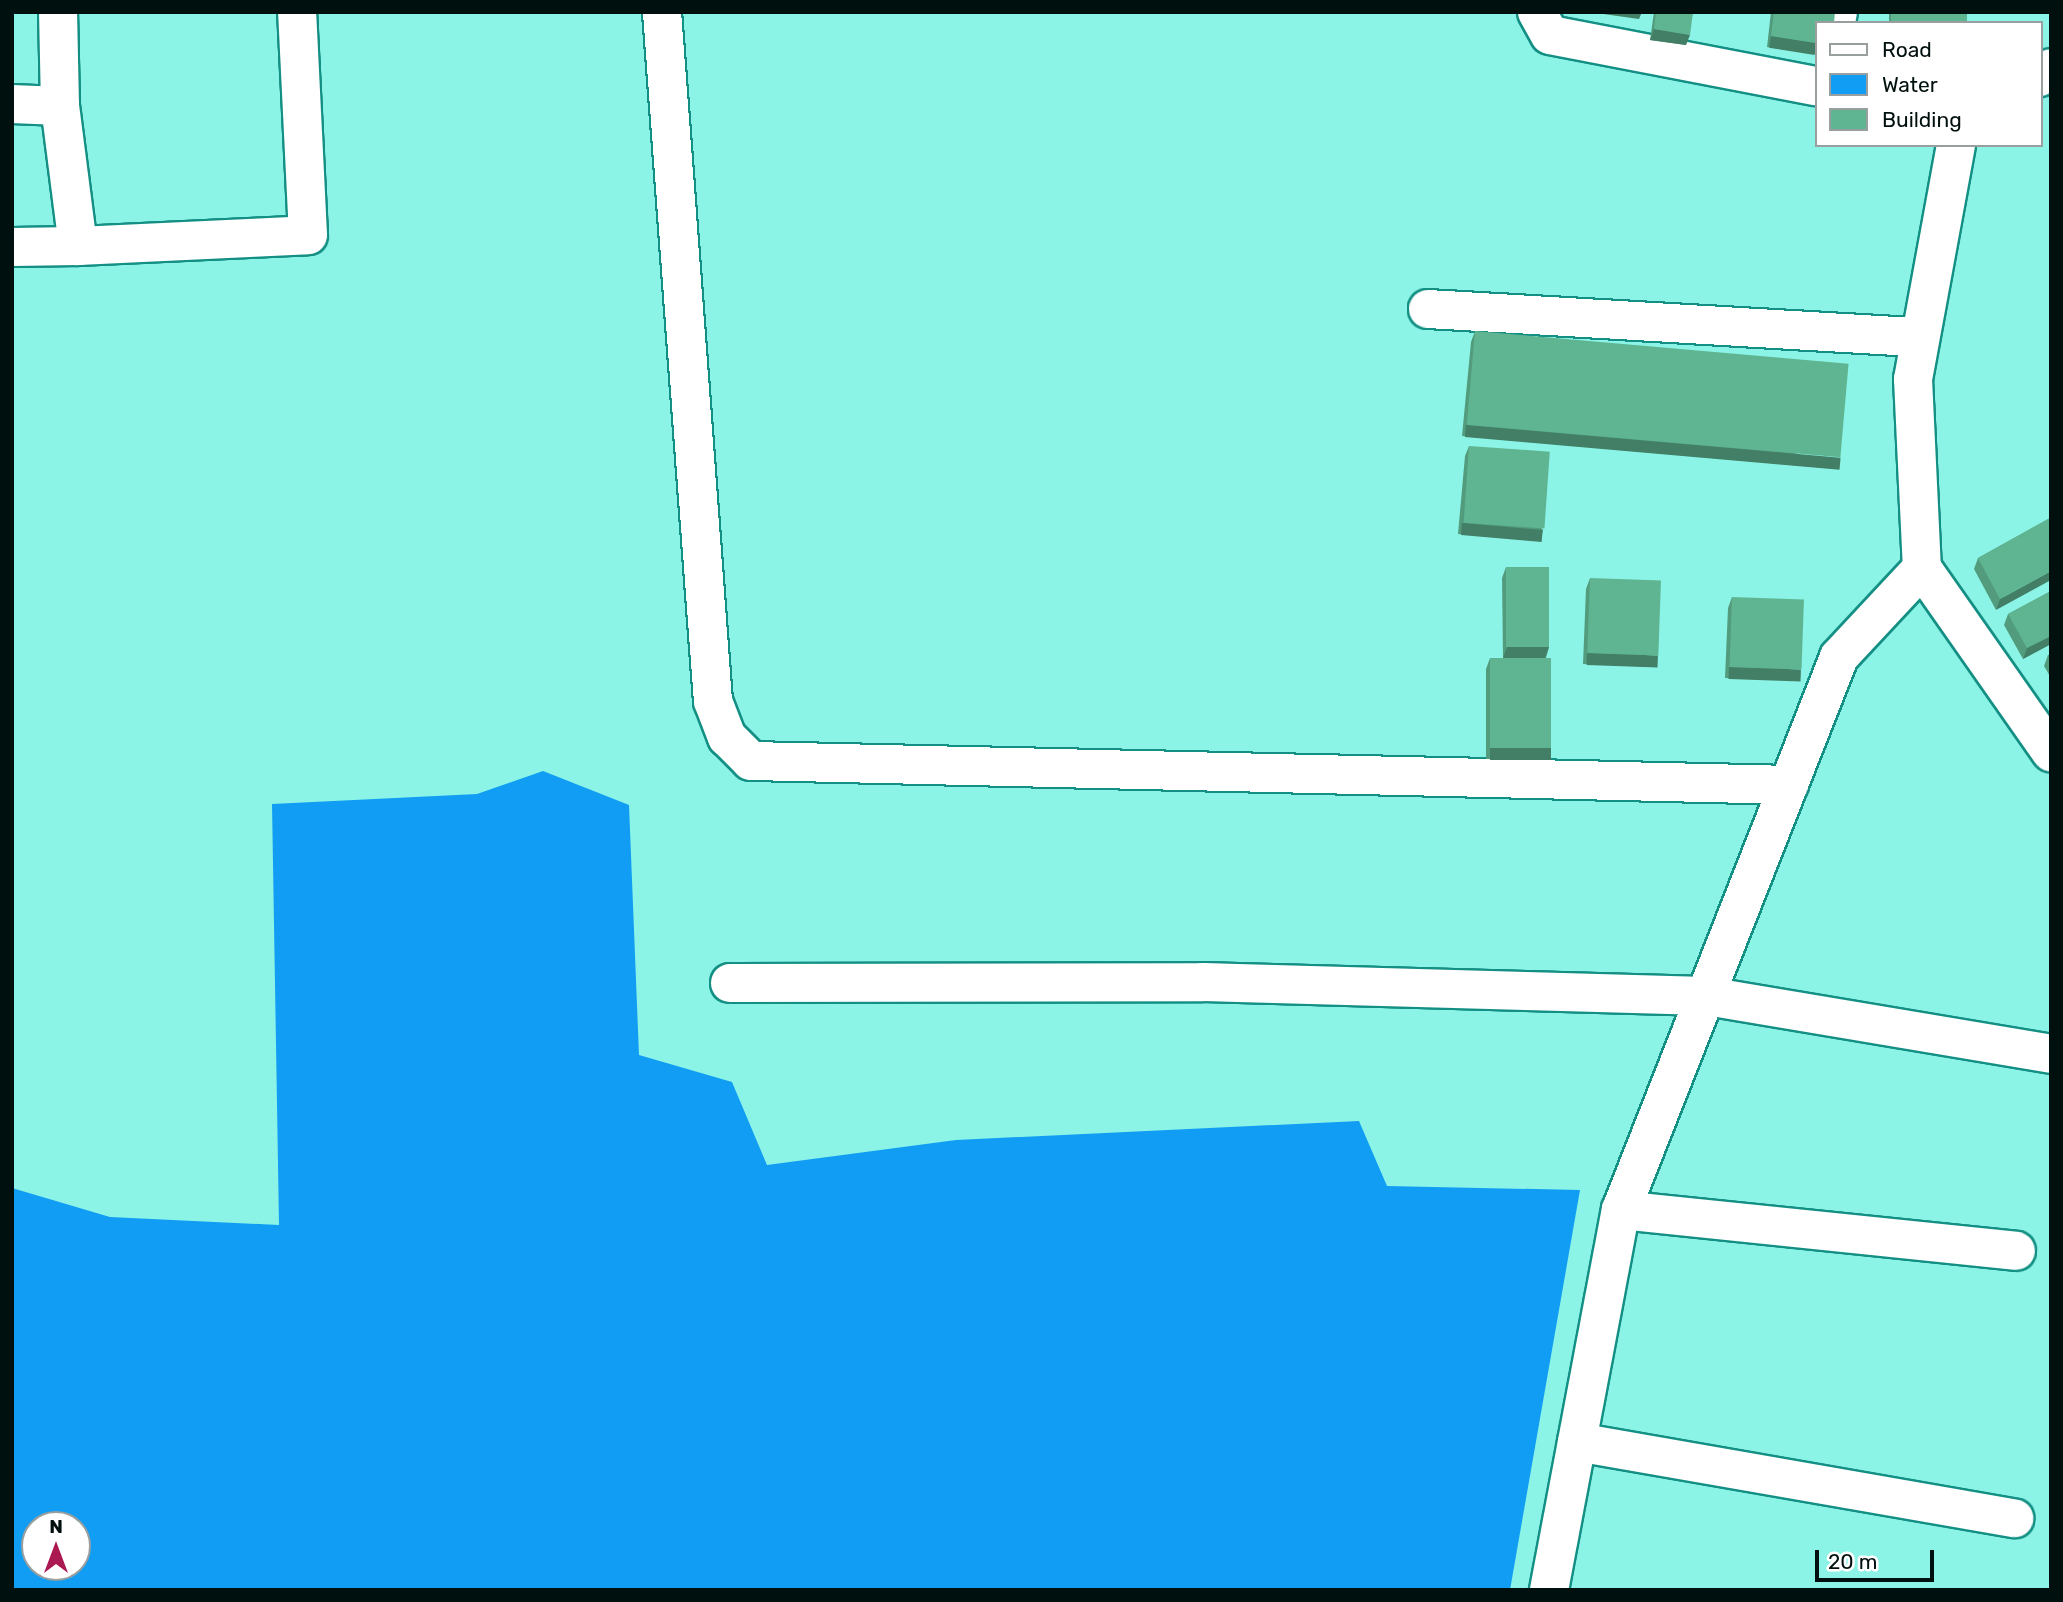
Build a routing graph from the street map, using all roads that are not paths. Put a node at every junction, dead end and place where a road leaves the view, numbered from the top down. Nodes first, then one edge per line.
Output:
1 (58, 12) edge
2 (297, 12) edge
3 (662, 12) edge
4 (1536, 12) edge
5 (1814, 86) edge
6 (12, 104) edge
7 (60, 106) junction
8 (1956, 147) edge
9 (78, 246) junction
10 (12, 247) edge
11 (1428, 309) dead end
12 (1920, 337) junction
13 (1922, 568) junction
14 (2051, 752) edge
15 (1789, 785) junction
16 (730, 983) dead end
17 (1706, 996) junction
18 (2051, 1054) edge
19 (1621, 1210) junction
20 (2016, 1251) dead end
21 (1577, 1442) junction
22 (2014, 1518) dead end
23 (1549, 1590) edge

1 - 7 street
2 - 9 street
3 - 15 street
4 - 5 street
6 - 7 street
7 - 9 street
8 - 12 street
9 - 10 street
11 - 12 street
12 - 13 street
13 - 14 street
13 - 15 street
15 - 17 street
16 - 17 street
17 - 18 street
17 - 19 street
19 - 20 street
19 - 21 street
21 - 22 street
21 - 23 street

